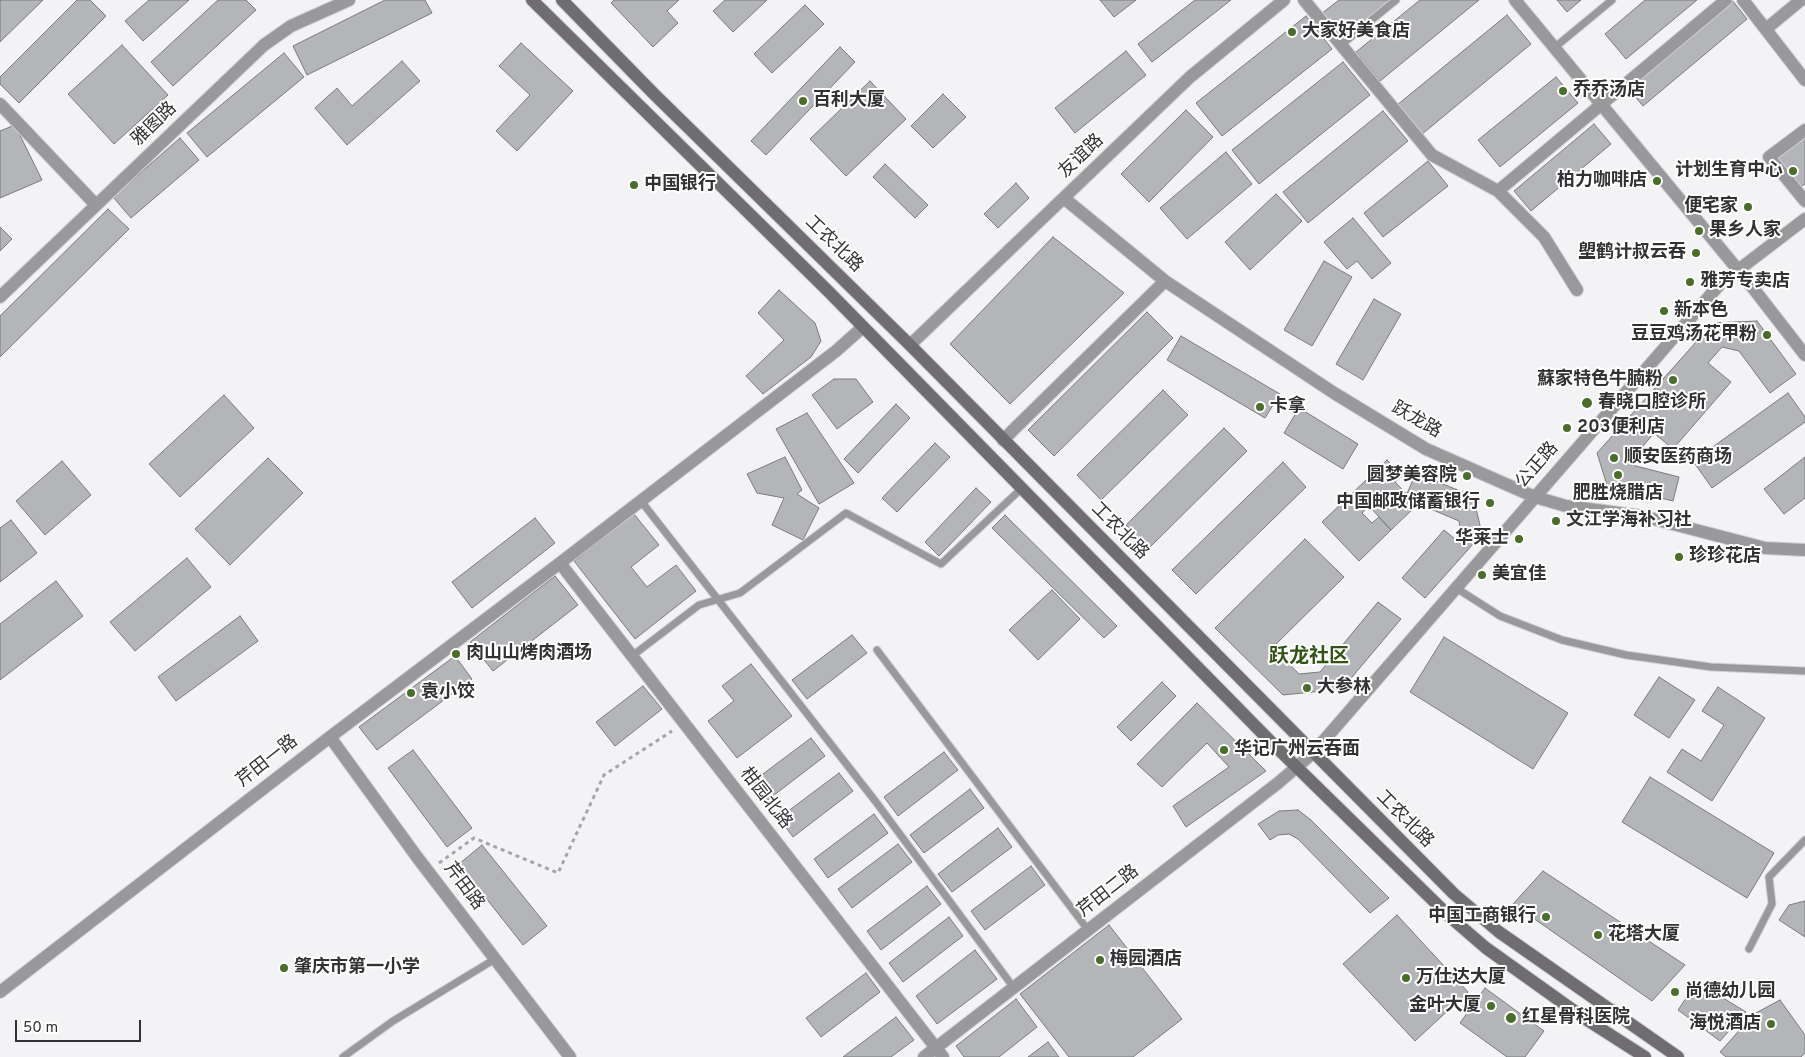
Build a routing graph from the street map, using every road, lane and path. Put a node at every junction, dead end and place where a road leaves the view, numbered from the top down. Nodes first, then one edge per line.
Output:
1 (349, 0) edge
2 (532, 0) edge
3 (562, 0) edge
4 (1284, 0) edge
5 (1304, 0) edge
6 (1396, 0) edge
7 (1515, 0) edge
8 (1612, 0) edge
9 (1726, 0) edge
10 (1743, 0) edge
11 (1801, 0) edge
12 (1766, 29) junction
13 (1341, 45) junction
14 (1554, 48) junction
15 (1805, 80) edge
16 (0, 104) edge
17 (1601, 105) junction
18 (1805, 130) edge
19 (1498, 191) junction
20 (1065, 198) junction
21 (1805, 201) edge
22 (96, 205) junction
23 (1805, 219) edge
24 (1738, 270) junction
25 (1165, 281) junction
26 (1577, 290) dead end
27 (0, 297) edge
28 (863, 327) junction
29 (910, 345) junction
30 (1805, 355) edge
31 (1003, 440) junction
32 (1022, 488) junction
33 (1535, 497) junction
34 (641, 501) junction
35 (1805, 550) edge
36 (560, 563) junction
37 (1456, 588) junction
38 (719, 600) junction
39 (877, 650) dead end
40 (632, 656) junction
41 (1805, 672) edge
42 (684, 723) junction
43 (330, 737) junction
44 (1313, 753) junction
45 (1296, 766) junction
46 (1805, 840) edge
47 (428, 871) junction
48 (1088, 930) junction
49 (1749, 949) dead end
50 (495, 959) junction
51 (1014, 988) junction
52 (0, 992) edge
53 (940, 1052) edge
54 (343, 1057) edge
55 (570, 1057) edge
56 (924, 1057) edge
57 (1645, 1057) edge
58 (1678, 1057) edge

1 - 22 street, 雅图路
2 - 28 street, 工农北路
3 - 29 street, 工农北路
4 - 20 street, 友谊路
5 - 13 street
6 - 13 lane
7 - 14 street
8 - 14 lane
9 - 17 street
10 - 12 street
11 - 12 street
12 - 15 street
13 - 19 street
14 - 17 street
16 - 22 street
17 - 19 street
17 - 24 street
18 - 21 street
19 - 26 street
20 - 25 street, 跃龙路
20 - 29 street, 友谊路
22 - 27 street, 雅图路
23 - 24 street, 公正路
24 - 30 street
24 - 33 street, 公正路
25 - 31 street
25 - 33 street, 跃龙路
28 - 32 street, 工农北路
28 - 34 street, 芹田一路
29 - 31 street, 工农北路
31 - 44 street, 工农北路
32 - 38 lane
32 - 45 street, 工农北路
33 - 35 street, 跃龙路
33 - 37 street, 公正路
34 - 36 street, 芹田一路
34 - 38 lane
36 - 40 street, 柑园北路
36 - 43 street, 芹田一路
37 - 41 lane
37 - 44 street, 公正路
38 - 40 lane
38 - 51 lane
39 - 48 lane
40 - 42 street, 柑园北路
42 - 47 path
42 - 53 street, 柑园北路
43 - 47 street, 芹田路
43 - 52 street, 芹田一路
44 - 45 street, 芹田二路
44 - 58 street, 工农北路
45 - 48 street, 芹田二路
45 - 57 street, 工农北路
46 - 49 lane
47 - 50 street, 芹田路
48 - 51 street, 芹田二路
50 - 54 lane
50 - 55 street, 芹田路
51 - 53 street, 芹田二路
53 - 56 street, 芹田二路

